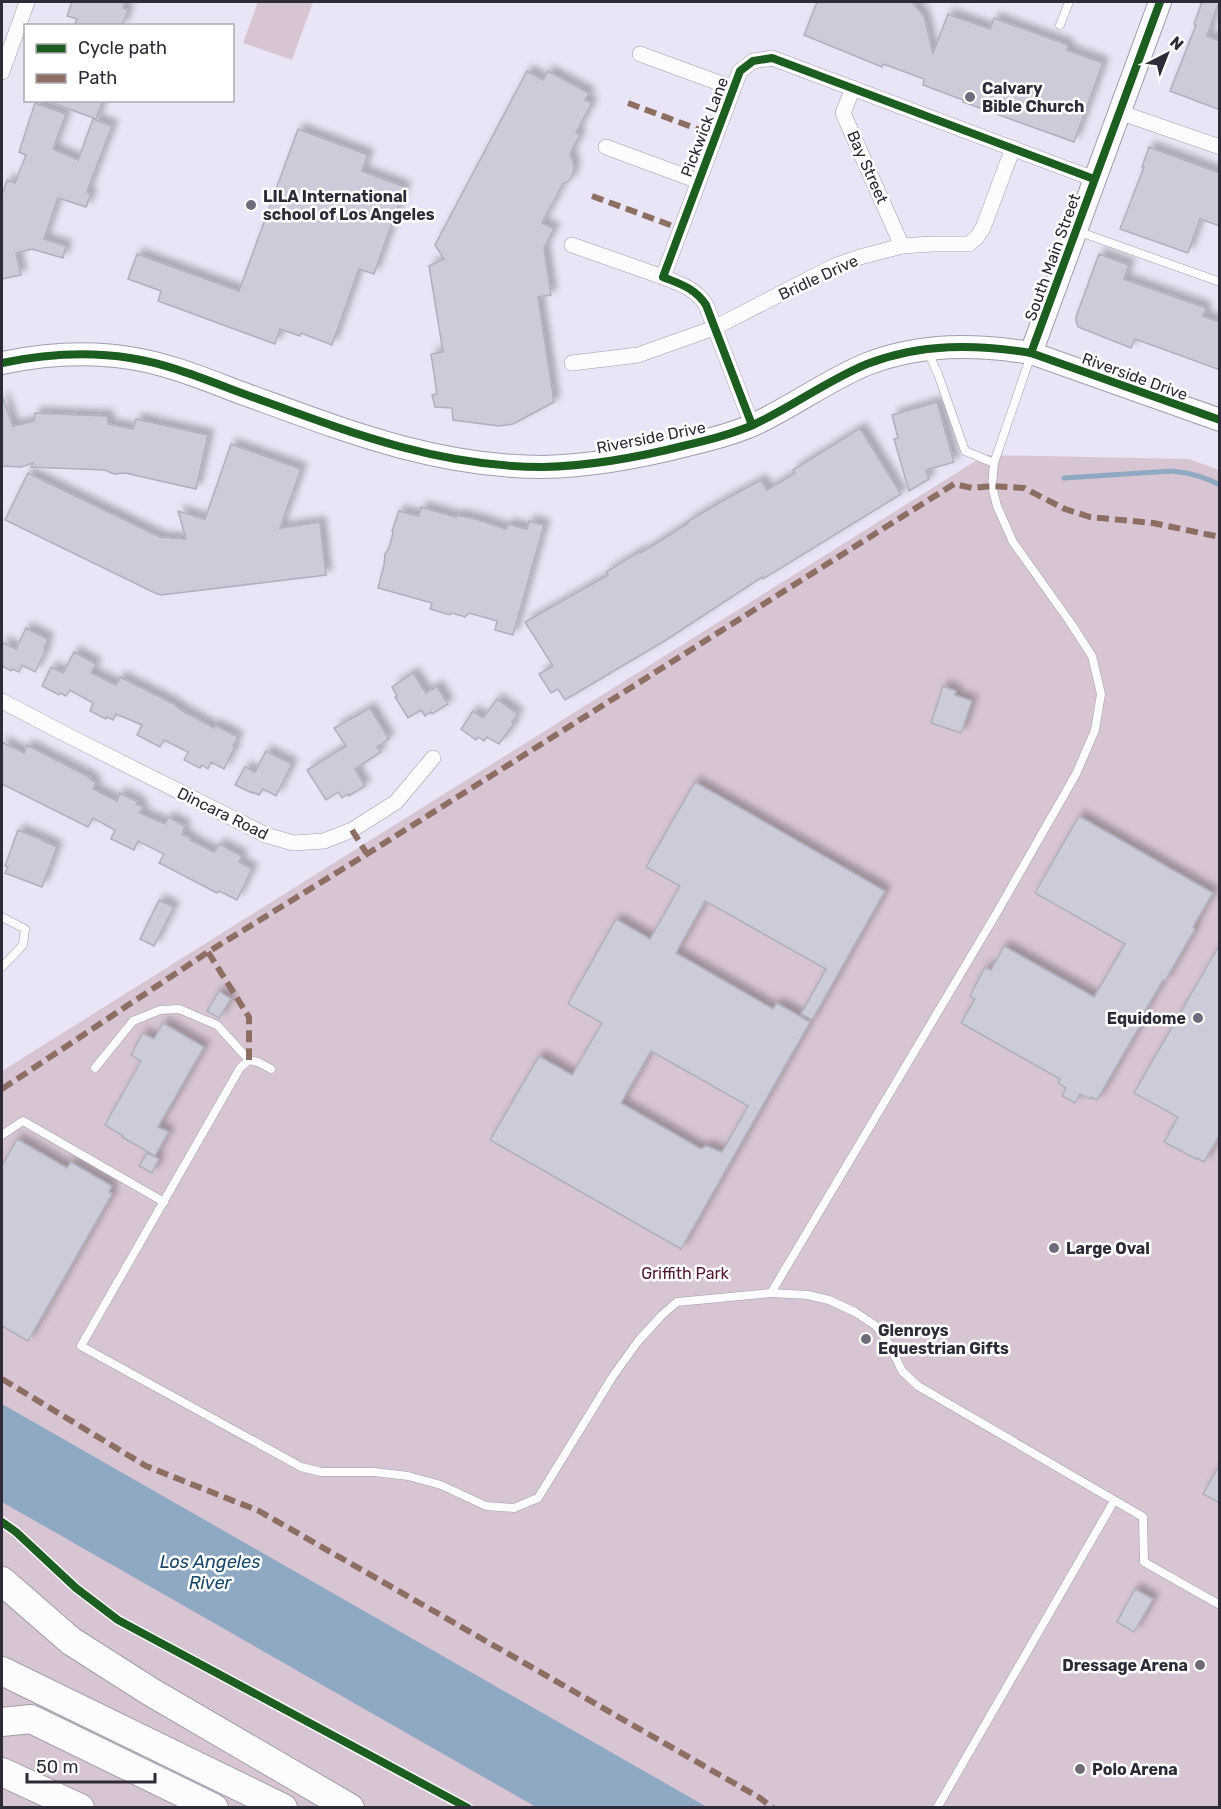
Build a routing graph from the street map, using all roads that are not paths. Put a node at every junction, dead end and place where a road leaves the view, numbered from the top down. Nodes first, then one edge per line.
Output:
1 (27, 2) edge
2 (1069, 2) edge
3 (1160, 2) edge
4 (1060, 25) dead end
5 (639, 54) dead end
6 (2, 72) edge
7 (734, 88) junction
8 (852, 88) junction
9 (1119, 112) junction
10 (606, 147) dead end
11 (1220, 147) edge
12 (1013, 148) junction
13 (1094, 179) junction
14 (699, 181) junction
15 (1075, 231) junction
16 (572, 245) dead end
17 (902, 246) junction
18 (663, 277) junction
19 (1220, 282) edge
20 (714, 328) junction
21 (926, 348) junction
22 (1031, 353) junction
23 (2, 363) edge
24 (572, 363) dead end
25 (1220, 420) edge
26 (752, 426) junction
27 (994, 463) junction
28 (2, 700) edge
29 (433, 758) dead end
30 (2, 917) edge
31 (2, 967) edge
32 (249, 1060) junction
33 (95, 1068) dead end
34 (272, 1069) dead end
35 (2, 1135) edge
36 (164, 1202) junction
37 (771, 1293) junction
38 (1114, 1501) junction
39 (2, 1581) edge
40 (1220, 1605) edge
41 (2, 1671) edge
42 (2, 1692) edge
43 (2, 1724) edge
44 (2, 1772) edge
45 (80, 1808) edge
46 (170, 1808) edge
47 (214, 1808) edge
48 (239, 1808) edge
49 (283, 1808) edge
50 (350, 1808) edge
51 (938, 1808) edge

1 - 6 street
2 - 4 lane
3 - 9 main road, South Main Street
5 - 7 street
7 - 8 street, Pickwick Lane
7 - 14 street, Pickwick Lane
8 - 12 street, Pickwick Lane
8 - 17 street, Bay Street
9 - 11 street
9 - 13 main road, South Main Street
10 - 14 street
12 - 13 street, Pickwick Lane
12 - 17 street, Bridle Drive
13 - 15 main road, South Main Street
14 - 18 street, Pickwick Lane
15 - 19 lane
15 - 22 main road, South Main Street
16 - 18 street
17 - 20 street, Bridle Drive
18 - 20 street
20 - 24 street, Bridle Drive
20 - 26 street
21 - 22 main road, Riverside Drive
21 - 26 main road, Riverside Drive
21 - 27 lane
22 - 25 main road, Riverside Drive
22 - 27 lane
23 - 26 main road, Riverside Drive
27 - 37 lane
28 - 29 street, Dincara Road
30 - 31 lane
32 - 33 lane
32 - 34 lane
32 - 36 lane
35 - 36 lane
36 - 37 lane
37 - 38 lane
38 - 40 lane
38 - 51 lane
39 - 50 highway
41 - 49 highway
42 - 48 highway
43 - 46 highway
43 - 47 highway
44 - 45 highway

